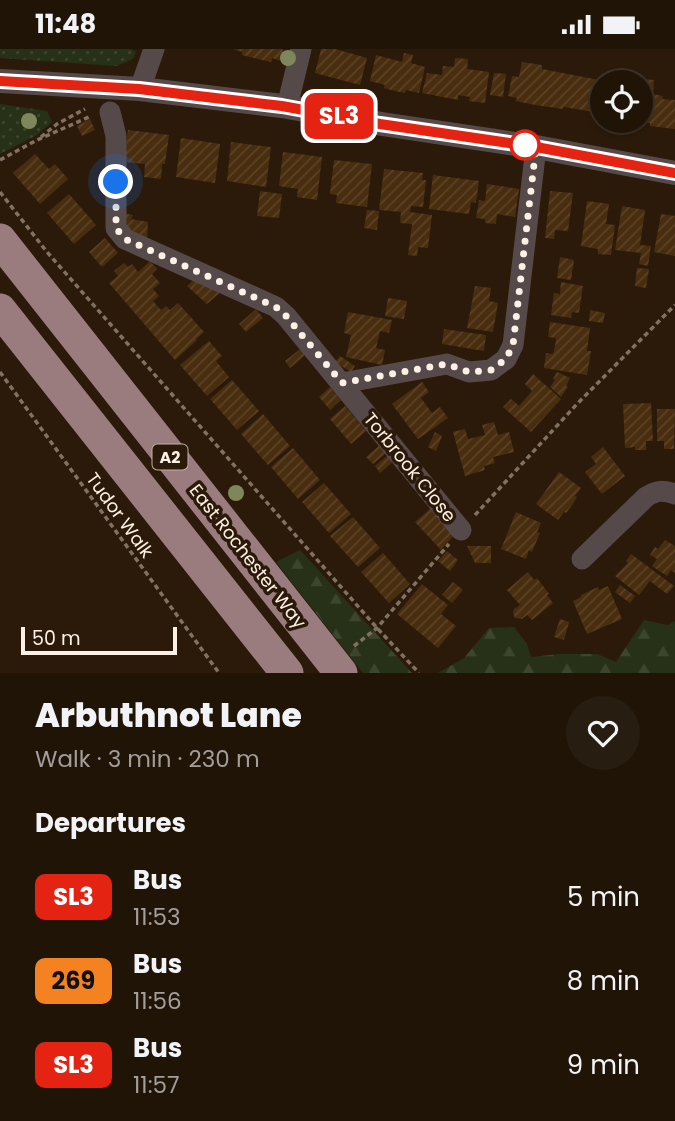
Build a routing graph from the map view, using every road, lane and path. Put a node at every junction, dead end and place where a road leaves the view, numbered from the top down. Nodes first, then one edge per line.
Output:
1 (154, 49) edge
2 (302, 49) edge
3 (0, 81) edge
4 (132, 88) junction
5 (286, 107) junction
6 (110, 112) joint
7 (37, 140) junction
8 (536, 147) junction
9 (0, 160) edge
10 (675, 173) edge
11 (0, 192) edge
12 (0, 240) edge
13 (675, 305) edge
14 (0, 310) edge
15 (0, 372) edge
16 (342, 383) junction
17 (675, 494) edge
18 (461, 530) junction
19 (582, 559) dead end
20 (377, 628) junction
21 (219, 673) edge
22 (287, 673) edge
23 (341, 673) edge
24 (419, 673) edge

1 - 4 street
2 - 5 street
3 - 4 street
4 - 5 street
4 - 7 path
5 - 8 street
6 - 7 path
6 - 16 street, Torbrook Close
7 - 9 path
8 - 10 street
8 - 16 street
11 - 20 path
12 - 23 highway, East Rochester Way / A2
13 - 18 path
14 - 22 highway, A2
15 - 21 path, Tudor Walk
16 - 18 street, Torbrook Close
17 - 19 street
18 - 20 path
20 - 24 path

